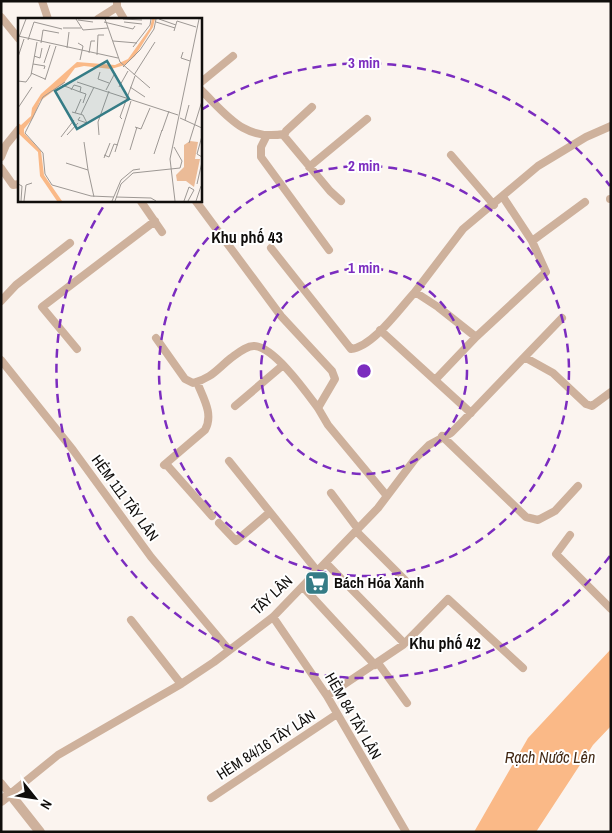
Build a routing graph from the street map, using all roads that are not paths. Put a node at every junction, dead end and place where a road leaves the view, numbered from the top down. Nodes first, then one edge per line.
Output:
1 (42, 1) edge
2 (117, 4) edge
3 (1, 17) edge
4 (48, 18) edge
5 (99, 18) edge
6 (124, 18) edge
7 (18, 38) edge
8 (233, 56) dead end
9 (201, 81) edge
10 (201, 90) edge
11 (312, 107) dead end
12 (367, 119) dead end
13 (611, 126) edge
14 (18, 130) edge
15 (284, 134) junction
16 (266, 137) junction
17 (451, 155) dead end
18 (1, 157) edge
19 (309, 167) junction
20 (1, 168) edge
21 (18, 184) edge
22 (503, 197) junction
23 (341, 200) dead end
24 (141, 201) edge
25 (195, 201) edge
26 (585, 202) dead end
27 (494, 204) junction
28 (154, 221) junction
29 (162, 232) dead end
30 (532, 241) junction
31 (70, 243) dead end
32 (271, 248) dead end
33 (329, 250) dead end
34 (415, 292) junction
35 (1, 301) edge
36 (562, 318) dead end
37 (380, 330) junction
38 (476, 337) junction
39 (156, 338) dead end
40 (77, 349) dead end
41 (526, 358) junction
42 (1, 360) edge
43 (282, 366) junction
44 (435, 380) junction
45 (197, 382) junction
46 (611, 392) edge
47 (235, 406) dead end
48 (318, 408) junction
49 (471, 413) junction
50 (442, 436) junction
51 (229, 461) dead end
52 (578, 486) dead end
53 (331, 493) dead end
54 (387, 496) junction
55 (270, 512) junction
56 (212, 516) dead end
57 (219, 523) dead end
58 (357, 530) junction
59 (570, 535) dead end
60 (326, 563) junction
61 (318, 572) junction
62 (405, 580) dead end
63 (303, 587) junction
64 (611, 609) edge
65 (273, 617) junction
66 (131, 620) dead end
67 (404, 643) junction
68 (229, 650) junction
69 (377, 664) junction
70 (523, 668) dead end
71 (181, 684) junction
72 (327, 696) junction
73 (407, 703) dead end
74 (337, 714) junction
75 (1, 783) edge
76 (10, 794) junction
77 (211, 798) dead end
78 (1, 801) edge
79 (40, 832) edge
80 (406, 832) edge

1 - 4 street
2 - 5 street
2 - 6 street
3 - 7 street
8 - 9 street
10 - 16 street
11 - 15 street
12 - 19 street
13 - 22 street
14 - 18 street
15 - 16 street
15 - 19 street
16 - 33 street
17 - 27 street
19 - 23 street
20 - 21 street
22 - 27 street
22 - 30 street
24 - 28 street
25 - 48 street
26 - 30 street
27 - 34 street
28 - 29 street
28 - 40 street
30 - 38 street
31 - 35 street
32 - 37 street
34 - 37 street
34 - 38 street
36 - 41 street, TÂY LÂN
37 - 44 street
38 - 44 street
39 - 45 street
41 - 46 street
41 - 49 street, TÂY LÂN
42 - 68 street, HẺM 111 TÂY LÂN
43 - 45 street
43 - 47 street
43 - 48 street
44 - 49 street
45 - 56 street
48 - 54 street
49 - 50 street, TÂY LÂN
50 - 52 street
50 - 54 street, TÂY LÂN
51 - 55 street
53 - 58 street
54 - 58 street, TÂY LÂN
55 - 57 street
55 - 61 street
58 - 60 street, TÂY LÂN
58 - 62 street
59 - 64 street
60 - 61 street, TÂY LÂN
60 - 67 street
61 - 63 street, TÂY LÂN
63 - 65 street, TÂY LÂN
63 - 69 street
65 - 68 street, TÂY LÂN
65 - 72 street, HẺM 84 TÂY LÂN
66 - 71 street
67 - 69 street
67 - 70 street
68 - 71 street, TÂY LÂN
69 - 72 street
69 - 73 street
71 - 76 street, TÂY LÂN
72 - 74 street, HẺM 84 TÂY LÂN
74 - 77 street, HẺM 84/16 TÂY LÂN
74 - 80 street, HẺM 84 TÂY LÂN
75 - 76 street
76 - 78 street, TÂY LÂN
76 - 79 street

